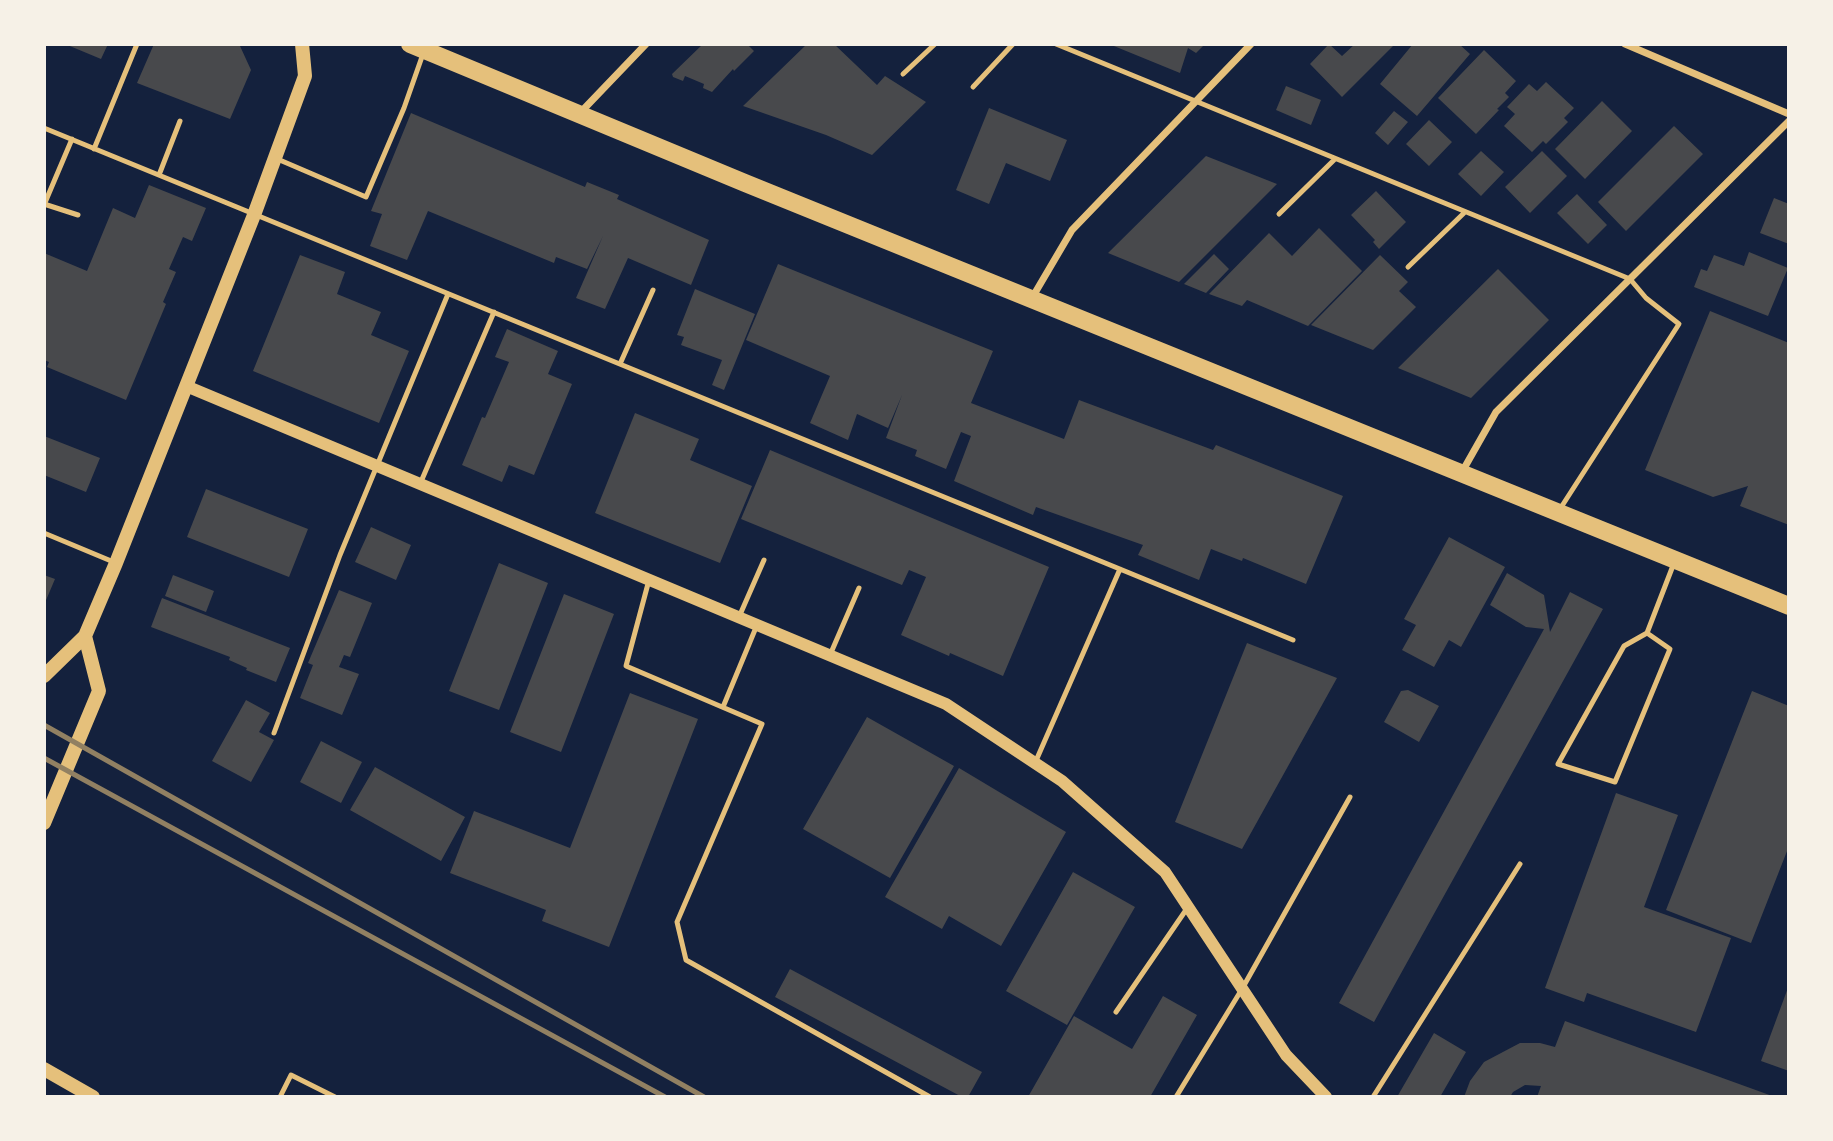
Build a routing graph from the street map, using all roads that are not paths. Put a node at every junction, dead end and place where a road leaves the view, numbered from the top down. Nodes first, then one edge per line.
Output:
1 (137, 44) edge
2 (302, 44) edge
3 (646, 44) edge
4 (935, 44) edge
5 (1013, 44) edge
6 (1056, 44) edge
7 (1251, 44) edge
8 (1625, 44) edge
9 (417, 47) edge
10 (903, 74) dead end
11 (972, 88) dead end
12 (1195, 100) junction
13 (578, 114) junction
14 (1789, 114) edge
15 (180, 121) dead end
16 (1789, 121) edge
17 (44, 128) edge
18 (72, 139) junction
19 (94, 149) junction
20 (275, 158) junction
21 (1335, 159) junction
22 (159, 175) junction
23 (44, 204) edge
24 (1464, 213) junction
25 (1279, 214) dead end
26 (78, 215) dead end
27 (254, 215) junction
28 (1408, 267) dead end
29 (1630, 279) junction
30 (653, 290) dead end
31 (448, 294) junction
32 (1032, 299) junction
33 (494, 312) junction
34 (620, 364) junction
35 (186, 386) junction
36 (377, 466) junction
37 (1462, 473) junction
38 (420, 484) junction
39 (1559, 512) junction
40 (44, 533) edge
41 (764, 560) dead end
42 (1676, 560) junction
43 (116, 563) junction
44 (1120, 569) junction
45 (649, 580) junction
46 (859, 588) dead end
47 (1789, 606) edge
48 (739, 617) junction
49 (757, 625) junction
50 (1647, 633) junction
51 (85, 636) junction
52 (1293, 640) dead end
53 (830, 655) junction
54 (44, 676) edge
55 (723, 707) junction
56 (274, 733) dead end
57 (1035, 763) junction
58 (1350, 797) dead end
59 (44, 823) edge
60 (1520, 864) dead end
61 (1188, 907) junction
62 (1242, 989) junction
63 (1116, 1012) dead end
64 (44, 1069) edge
65 (93, 1097) edge
66 (280, 1097) edge
67 (335, 1097) edge
68 (930, 1097) edge
69 (1175, 1097) edge
70 (1326, 1097) edge
71 (1373, 1097) edge

1 - 19 lane
2 - 20 main road
3 - 13 street
4 - 10 lane
5 - 11 lane
6 - 12 lane
7 - 12 street
8 - 14 street
9 - 13 main road
9 - 20 lane
12 - 21 lane
12 - 32 street
13 - 32 main road
15 - 22 lane
16 - 29 street
17 - 18 lane
18 - 19 lane
18 - 23 lane
19 - 22 lane
20 - 27 main road
21 - 24 lane
21 - 25 lane
22 - 27 lane
23 - 26 lane
24 - 28 lane
24 - 29 lane
27 - 31 lane
27 - 35 main road
29 - 37 street
29 - 39 lane
30 - 34 lane
31 - 33 lane
31 - 36 lane
32 - 37 main road
33 - 34 lane
33 - 38 lane
34 - 44 lane
35 - 36 street
35 - 43 main road
36 - 38 street
36 - 56 lane
37 - 39 main road
38 - 45 street
39 - 42 main road
40 - 43 lane
41 - 48 lane
42 - 47 main road
42 - 50 lane
43 - 51 main road
44 - 52 lane
44 - 57 lane
45 - 48 street
45 - 55 lane
46 - 53 lane
48 - 49 street
49 - 53 street
49 - 55 lane
50 - 50 lane
51 - 54 main road
51 - 59 main road
53 - 57 street
55 - 68 lane
57 - 61 street
58 - 62 lane
60 - 71 lane
61 - 62 street
61 - 63 lane
62 - 69 lane
62 - 70 street
64 - 65 main road
66 - 67 lane

